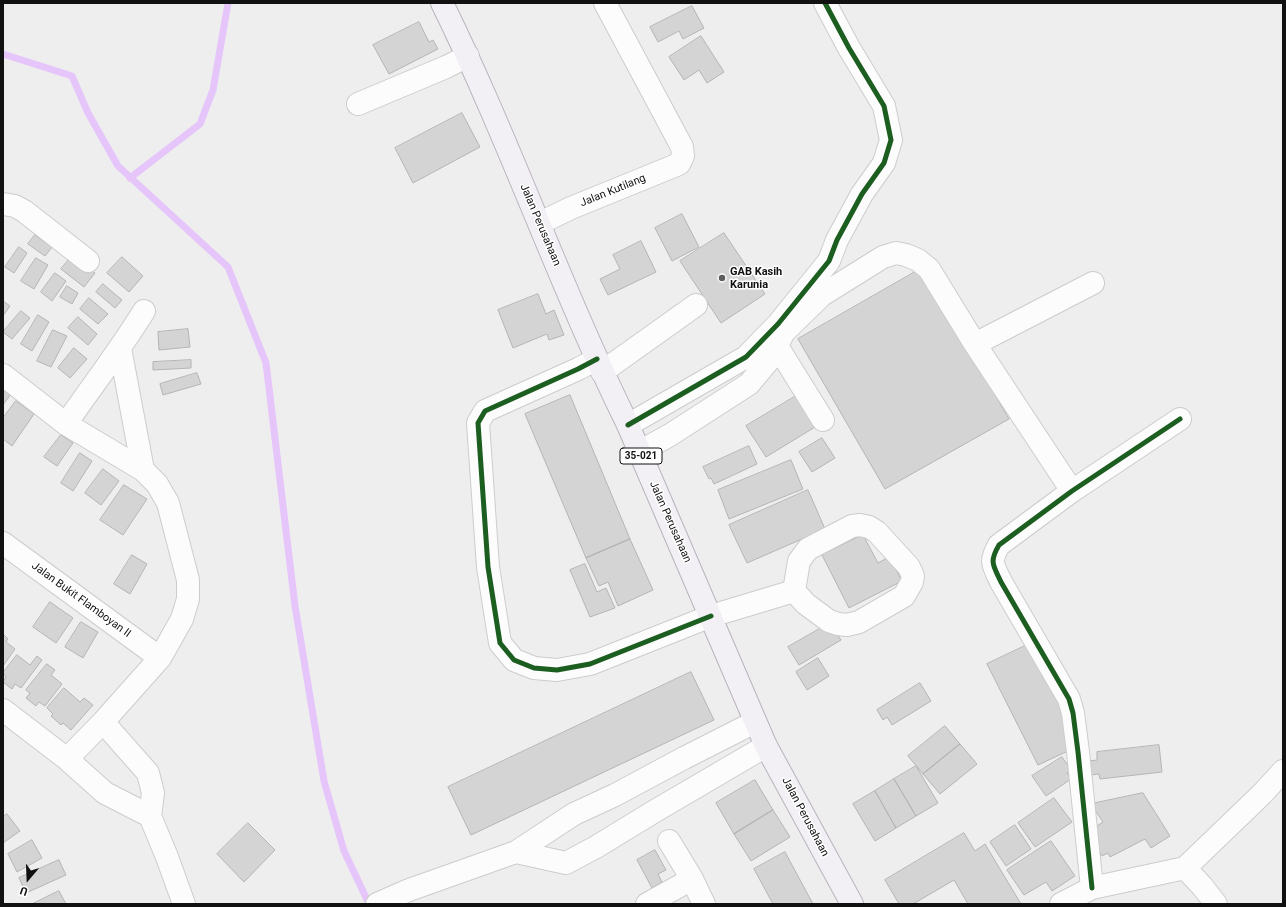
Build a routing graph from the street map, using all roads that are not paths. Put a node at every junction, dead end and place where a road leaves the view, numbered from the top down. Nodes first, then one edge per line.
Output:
1 (442, 3) edge
2 (605, 3) edge
3 (825, 3) edge
4 (468, 56) junction
5 (358, 104) dead end
6 (3, 204) edge
7 (540, 223) junction
8 (88, 261) dead end
9 (1093, 283) dead end
10 (696, 305) dead end
11 (144, 311) dead end
12 (975, 344) junction
13 (777, 346) junction
14 (120, 348) junction
15 (600, 366) junction
16 (3, 375) edge
17 (1180, 419) dead end
18 (823, 420) dead end
19 (66, 424) junction
20 (628, 425) junction
21 (639, 452) junction
22 (143, 470) junction
23 (1072, 491) junction
24 (3, 543) edge
25 (794, 591) junction
26 (711, 616) junction
27 (160, 658) junction
28 (3, 710) edge
29 (103, 722) junction
30 (755, 722) junction
31 (766, 746) junction
32 (67, 759) junction
33 (1283, 771) edge
34 (658, 772) junction
35 (674, 800) junction
36 (150, 816) junction
37 (669, 841) dead end
38 (516, 852) junction
39 (1185, 868) junction
40 (692, 879) junction
41 (1092, 888) junction
42 (184, 904) edge
43 (377, 904) edge
44 (647, 904) edge
45 (704, 904) edge
46 (852, 904) edge
47 (1060, 904) edge
48 (1216, 904) edge

1 - 4 main road, Jalan Perusahaan / 35-021
2 - 7 street, Jalan Kutilang
3 - 20 street
4 - 5 street
4 - 7 main road, Jalan Perusahaan / 35-021
6 - 8 street
7 - 15 main road, Jalan Perusahaan / 35-021
9 - 12 street
10 - 15 street
11 - 14 street
12 - 13 street
12 - 23 street
13 - 18 street
13 - 21 street
14 - 19 street
14 - 22 street
15 - 20 main road, Jalan Perusahaan / 35-021
15 - 26 street
16 - 19 street
17 - 23 street
19 - 22 street
20 - 21 main road, Jalan Perusahaan / 35-021
21 - 26 main road, Jalan Perusahaan / 35-021
22 - 27 street
23 - 41 street
24 - 27 street, Jalan Bukit Flamboyan II
25 - 25 street
25 - 26 street
26 - 30 main road, Jalan Perusahaan / 35-021
27 - 29 street
28 - 32 street
29 - 32 street
29 - 36 street
30 - 31 main road, Jalan Perusahaan / 35-021
30 - 34 street
31 - 35 street
31 - 46 main road, Jalan Perusahaan / 35-021
32 - 36 street
33 - 39 street
34 - 35 street
34 - 38 street
35 - 38 street
36 - 42 street
37 - 40 street
38 - 43 street
39 - 41 street
39 - 48 street
40 - 44 street
40 - 45 street
41 - 47 street

